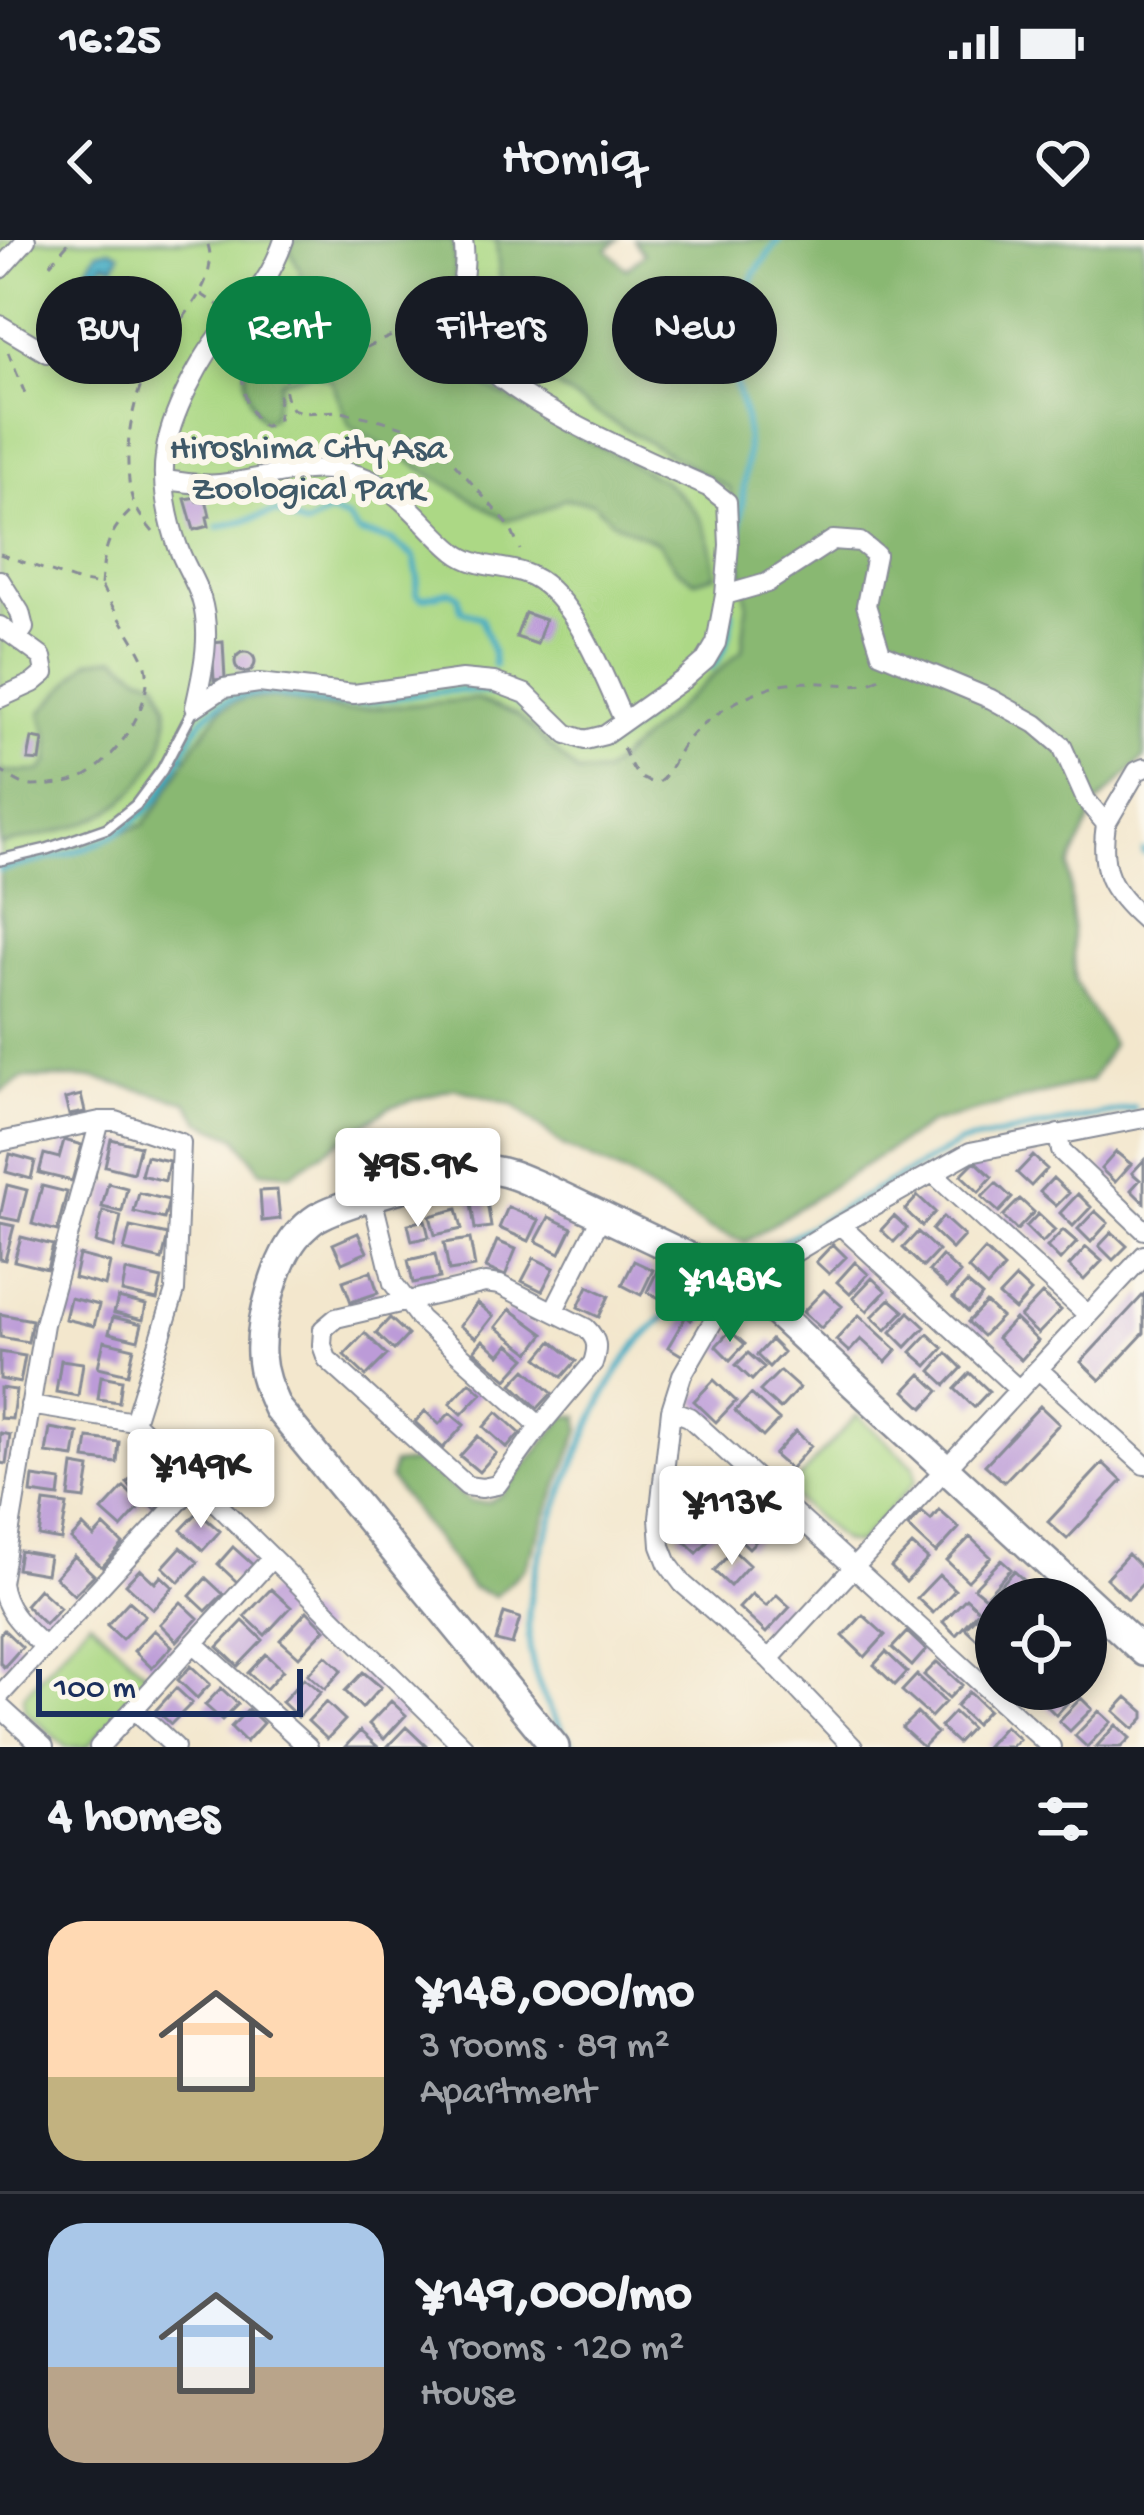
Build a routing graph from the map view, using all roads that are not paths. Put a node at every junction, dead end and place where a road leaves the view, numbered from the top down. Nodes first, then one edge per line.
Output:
1 (26, 240) edge
2 (284, 240) edge
3 (463, 240) edge
4 (0, 269) edge
5 (0, 325) edge
6 (36, 346) edge
7 (165, 480) junction
8 (0, 580) edge
9 (725, 595) junction
10 (0, 626) edge
11 (18, 638) junction
12 (0, 698) edge
13 (195, 707) junction
14 (624, 721) junction
15 (1144, 768) edge
16 (1106, 824) junction
17 (0, 860) edge
18 (1144, 920) edge
19 (1144, 1118) edge
20 (100, 1121) junction
21 (1058, 1134) junction
22 (0, 1142) edge
23 (932, 1173) junction
24 (372, 1197) junction
25 (602, 1215) junction
26 (840, 1225) junction
27 (1144, 1230) edge
28 (1144, 1255) edge
29 (744, 1282) junction
30 (407, 1301) junction
31 (554, 1310) junction
32 (1087, 1314) junction
33 (1038, 1369) junction
34 (1019, 1390) junction
35 (30, 1405) junction
36 (671, 1410) junction
37 (134, 1422) junction
38 (540, 1426) junction
39 (1144, 1465) edge
40 (946, 1469) junction
41 (196, 1483) junction
42 (5, 1517) edge
43 (272, 1558) junction
44 (855, 1566) junction
45 (194, 1643) junction
46 (44, 1647) junction
47 (1144, 1652) edge
48 (769, 1659) junction
49 (0, 1695) edge
50 (0, 1707) edge
51 (134, 1709) junction
52 (44, 1747) edge
53 (99, 1747) edge
54 (175, 1747) edge
55 (308, 1747) edge
56 (464, 1747) edge
57 (555, 1747) edge
58 (853, 1747) edge
59 (1051, 1747) edge

1 - 4 street
2 - 7 street
3 - 9 street
5 - 6 street
7 - 13 street
7 - 14 street
8 - 11 street
9 - 14 street
9 - 16 street
10 - 11 street
11 - 12 street
13 - 14 street
13 - 17 lane
15 - 16 street
16 - 18 street
19 - 21 street
20 - 22 street
20 - 35 street
20 - 37 street
21 - 23 street
21 - 27 street
23 - 26 street
23 - 32 street
24 - 25 street
24 - 30 street
24 - 57 street
25 - 29 street
25 - 31 street
26 - 29 street
26 - 34 street
28 - 32 street
29 - 36 street
29 - 40 street
30 - 31 street
30 - 38 street
30 - 38 street
31 - 38 street
32 - 33 street
33 - 34 street
33 - 39 street
34 - 40 street
35 - 37 street
35 - 42 street
36 - 44 street
36 - 48 street
37 - 41 street
40 - 44 street
40 - 47 street
41 - 43 street
41 - 46 street
42 - 46 street
43 - 45 street
43 - 56 street
44 - 48 street
44 - 59 street
45 - 51 street
45 - 55 street
46 - 49 street
48 - 58 street
50 - 52 street
51 - 53 street
51 - 54 street

